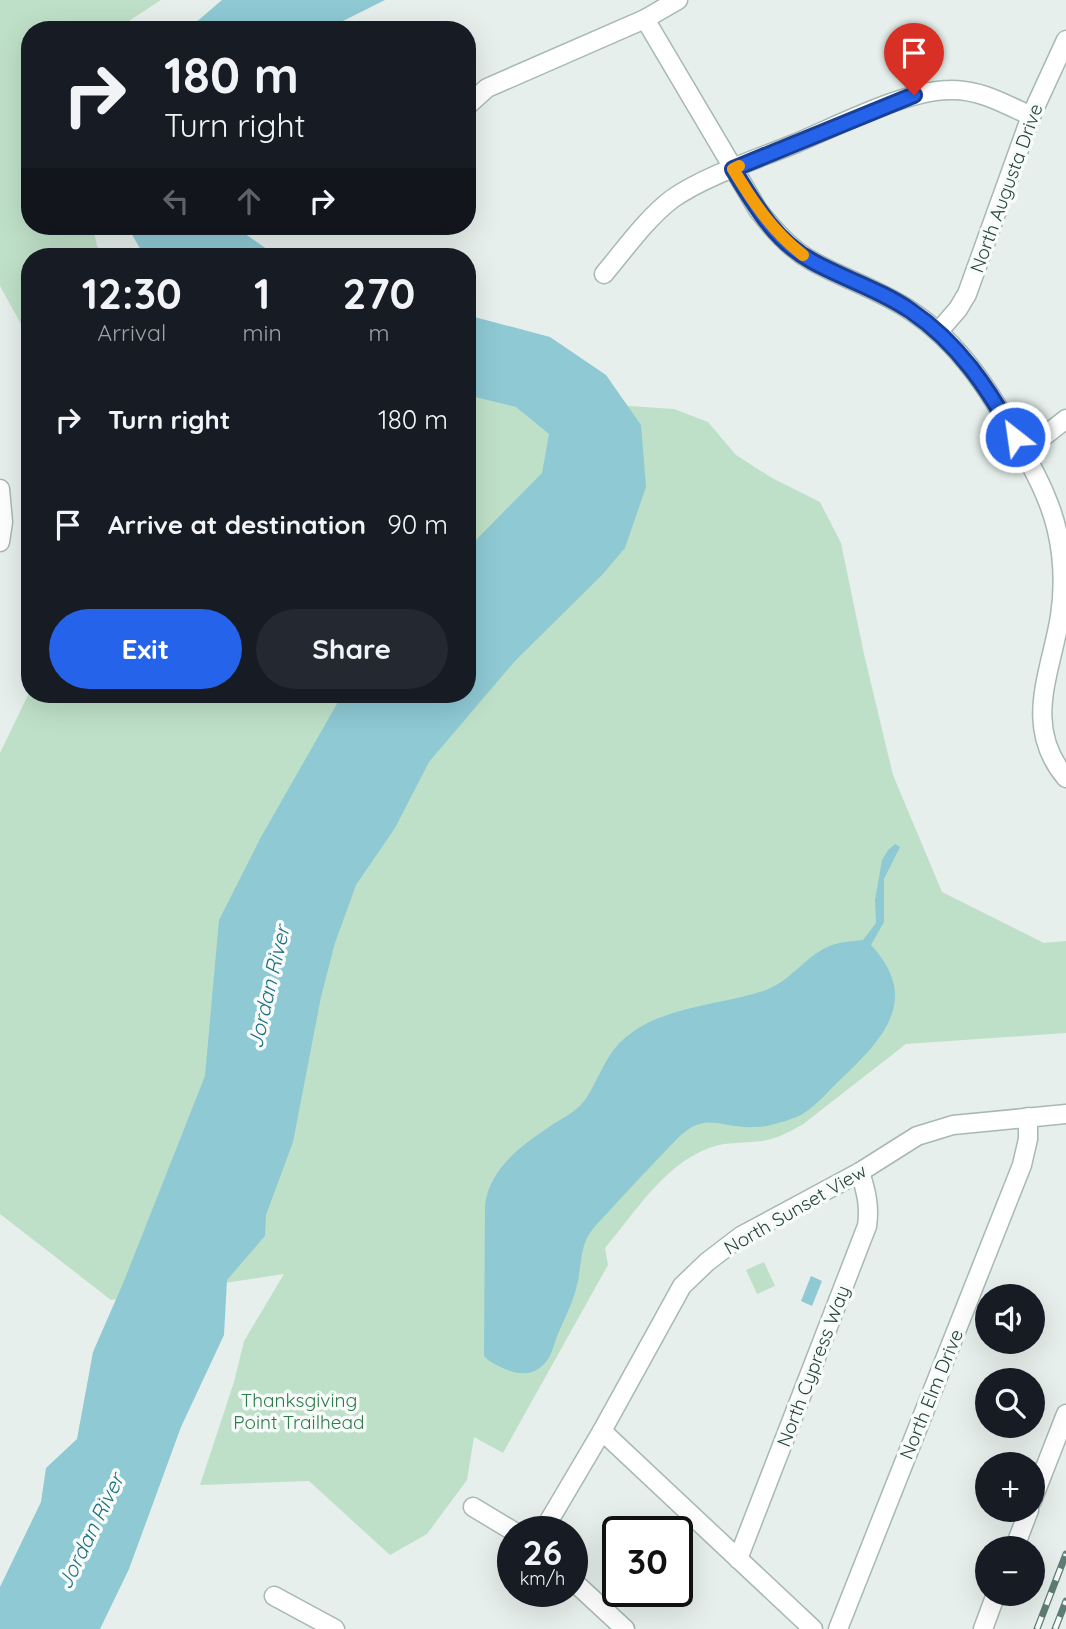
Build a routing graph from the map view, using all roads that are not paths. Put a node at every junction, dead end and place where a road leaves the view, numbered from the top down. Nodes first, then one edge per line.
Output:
1 (678, 0) edge
2 (645, 19) junction
3 (1066, 40) edge
4 (476, 98) edge
5 (1031, 116) junction
6 (733, 169) junction
7 (604, 274) dead end
8 (938, 332) junction
9 (1066, 419) edge
10 (1024, 452) junction
11 (0, 489) edge
12 (0, 542) edge
13 (1066, 778) edge
14 (1066, 1114) edge
15 (1028, 1117) junction
16 (860, 1172) junction
17 (1066, 1414) edge
18 (602, 1431) junction
19 (1045, 1468) edge
20 (473, 1507) dead end
21 (552, 1516) edge
22 (497, 1521) edge
23 (738, 1559) junction
24 (588, 1595) edge
25 (274, 1596) dead end
26 (992, 1606) edge
27 (335, 1629) edge
28 (625, 1629) edge
29 (813, 1629) edge
30 (838, 1629) edge
31 (983, 1629) edge

1 - 2 street
2 - 4 street
2 - 6 street
3 - 5 street, North Augusta Drive
5 - 6 street
5 - 8 street, North Augusta Drive
6 - 7 street
6 - 8 street
8 - 10 street
9 - 10 street
10 - 13 street
11 - 12 street
14 - 15 street, North Sunset View
15 - 16 street, North Sunset View
15 - 30 street, North Elm Drive
16 - 18 street, North Sunset View
16 - 23 street, North Cypress Way
17 - 19 street
18 - 21 street, North Sunset View
18 - 23 street
20 - 22 street
23 - 29 street
24 - 28 street
25 - 27 street
26 - 31 street

